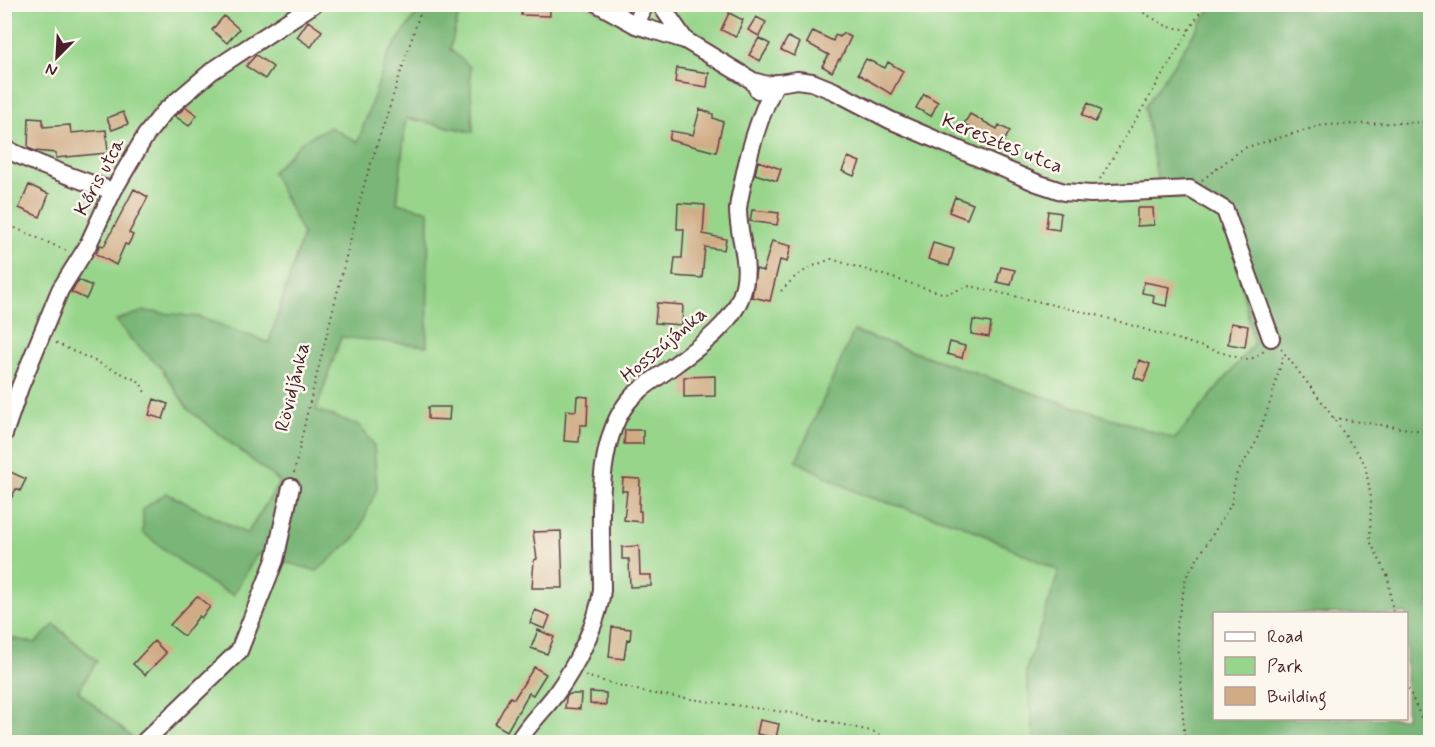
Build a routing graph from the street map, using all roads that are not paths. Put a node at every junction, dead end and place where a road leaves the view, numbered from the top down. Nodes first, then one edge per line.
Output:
1 (314, 4) edge
2 (598, 4) edge
3 (645, 4) edge
4 (660, 4) edge
5 (636, 25) junction
6 (685, 40) junction
7 (753, 81) junction
8 (776, 83) junction
9 (765, 104) junction
10 (4, 148) edge
11 (113, 191) junction
12 (1271, 338) road end
13 (4, 434) edge
14 (291, 488) road end
15 (144, 742) edge
16 (518, 742) edge

1 - 11 street, Kőris utca
2 - 5 street
3 - 5 street
4 - 6 street, Keresztes utca
5 - 6 street
6 - 7 street, Keresztes utca
7 - 8 street, Keresztes utca
7 - 9 street
8 - 9 street
8 - 12 street, Keresztes utca
9 - 16 street, Hosszújánka
10 - 11 street
11 - 13 street, Kőris utca
14 - 15 street

